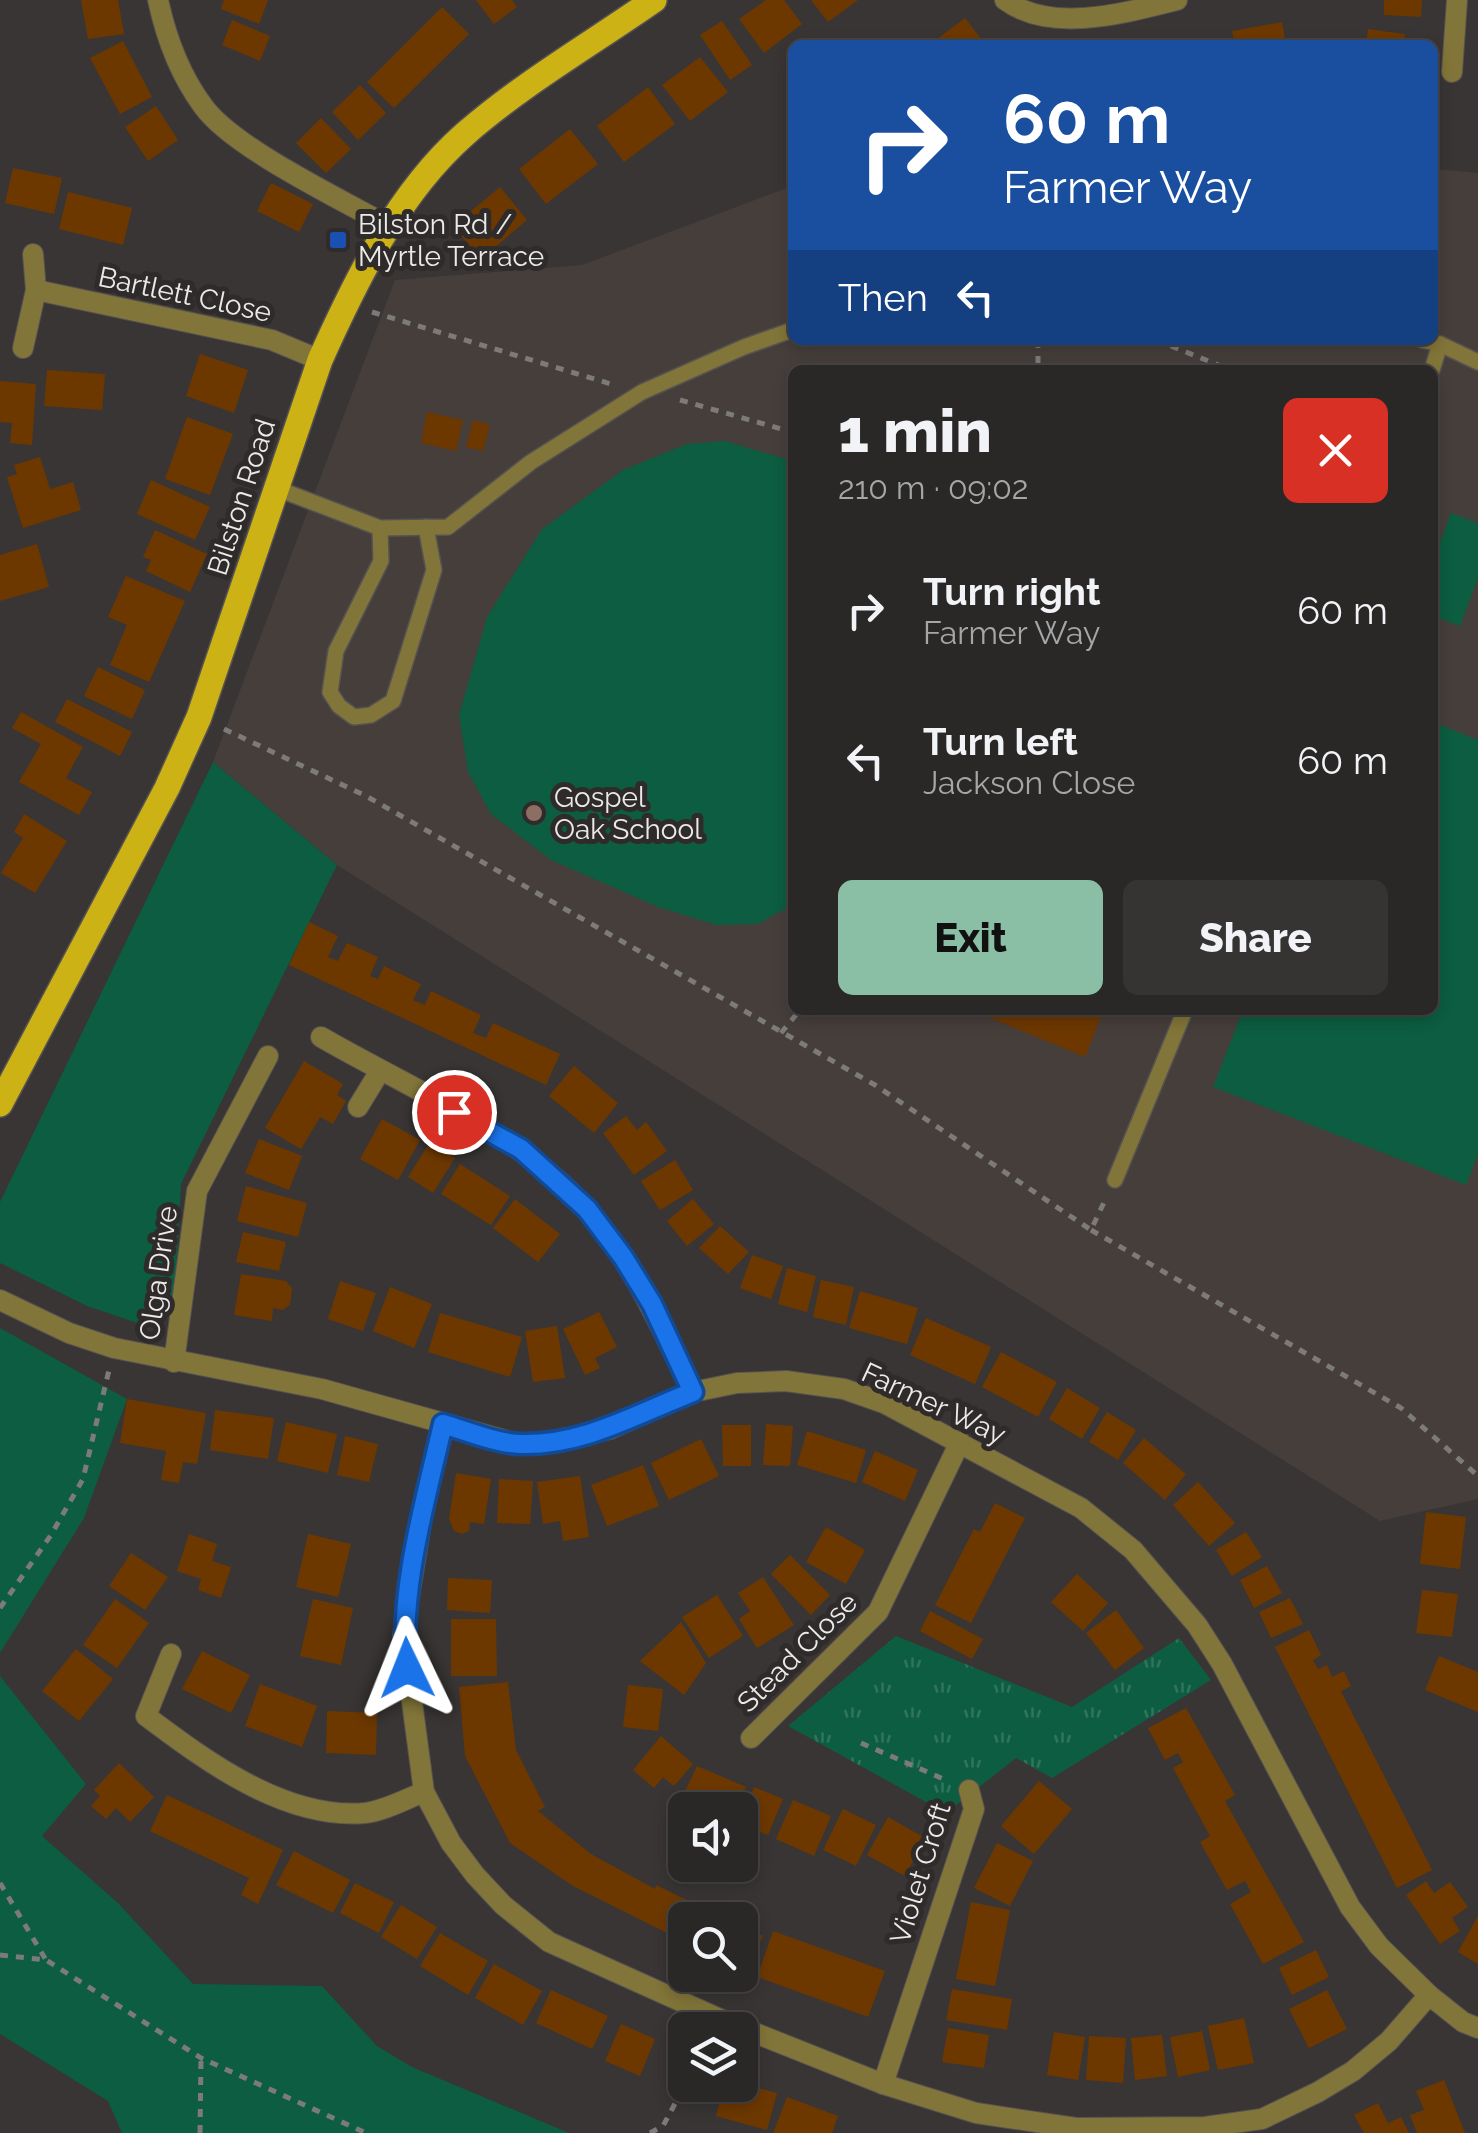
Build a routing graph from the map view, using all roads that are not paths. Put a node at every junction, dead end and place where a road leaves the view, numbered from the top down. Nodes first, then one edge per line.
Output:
1 (158, 0) edge
2 (654, 0) edge
3 (1005, 0) edge
4 (1176, 0) edge
5 (1457, 0) edge
6 (1452, 72) dead end
7 (390, 227) junction
8 (33, 254) dead end
9 (36, 290) junction
10 (788, 331) edge
11 (1440, 344) joint
12 (23, 348) dead end
13 (320, 360) junction
14 (1478, 362) edge
15 (1434, 365) edge
16 (278, 489) junction
17 (426, 527) junction
18 (380, 528) junction
19 (1183, 1015) edge
20 (322, 1037) dead end
21 (268, 1056) dead end
22 (380, 1071) junction
23 (0, 1104) edge
24 (358, 1107) dead end
25 (1114, 1180) road end
26 (0, 1300) edge
27 (174, 1362) junction
28 (693, 1392) junction
29 (443, 1424) junction
30 (960, 1442) junction
31 (171, 1654) dead end
32 (751, 1738) dead end
33 (970, 1790) road end
34 (424, 1792) junction
35 (1428, 1995) junction
36 (1478, 2028) edge
37 (884, 2084) junction

1 - 7 street
2 - 7 main road, Bilston Road
3 - 4 street
5 - 6 street
7 - 13 main road, Bilston Road
8 - 9 street
9 - 12 street
9 - 13 street, Bartlett Close
10 - 17 lane
11 - 14 lane
11 - 15 lane
13 - 16 main road, Bilston Road
16 - 18 lane
16 - 23 main road, Bilston Road
17 - 18 lane
17 - 18 lane
19 - 25 lane
20 - 22 street
21 - 27 street, Olga Drive
22 - 24 street
22 - 28 street
26 - 27 street, Farmer Way
27 - 29 street, Farmer Way
28 - 29 street, Farmer Way
28 - 30 street, Farmer Way
29 - 34 street
30 - 32 street, Stead Close
30 - 35 street, Farmer Way
31 - 34 street
33 - 37 street, Violet Croft
34 - 37 street
35 - 36 street, Farmer Way
35 - 37 street

